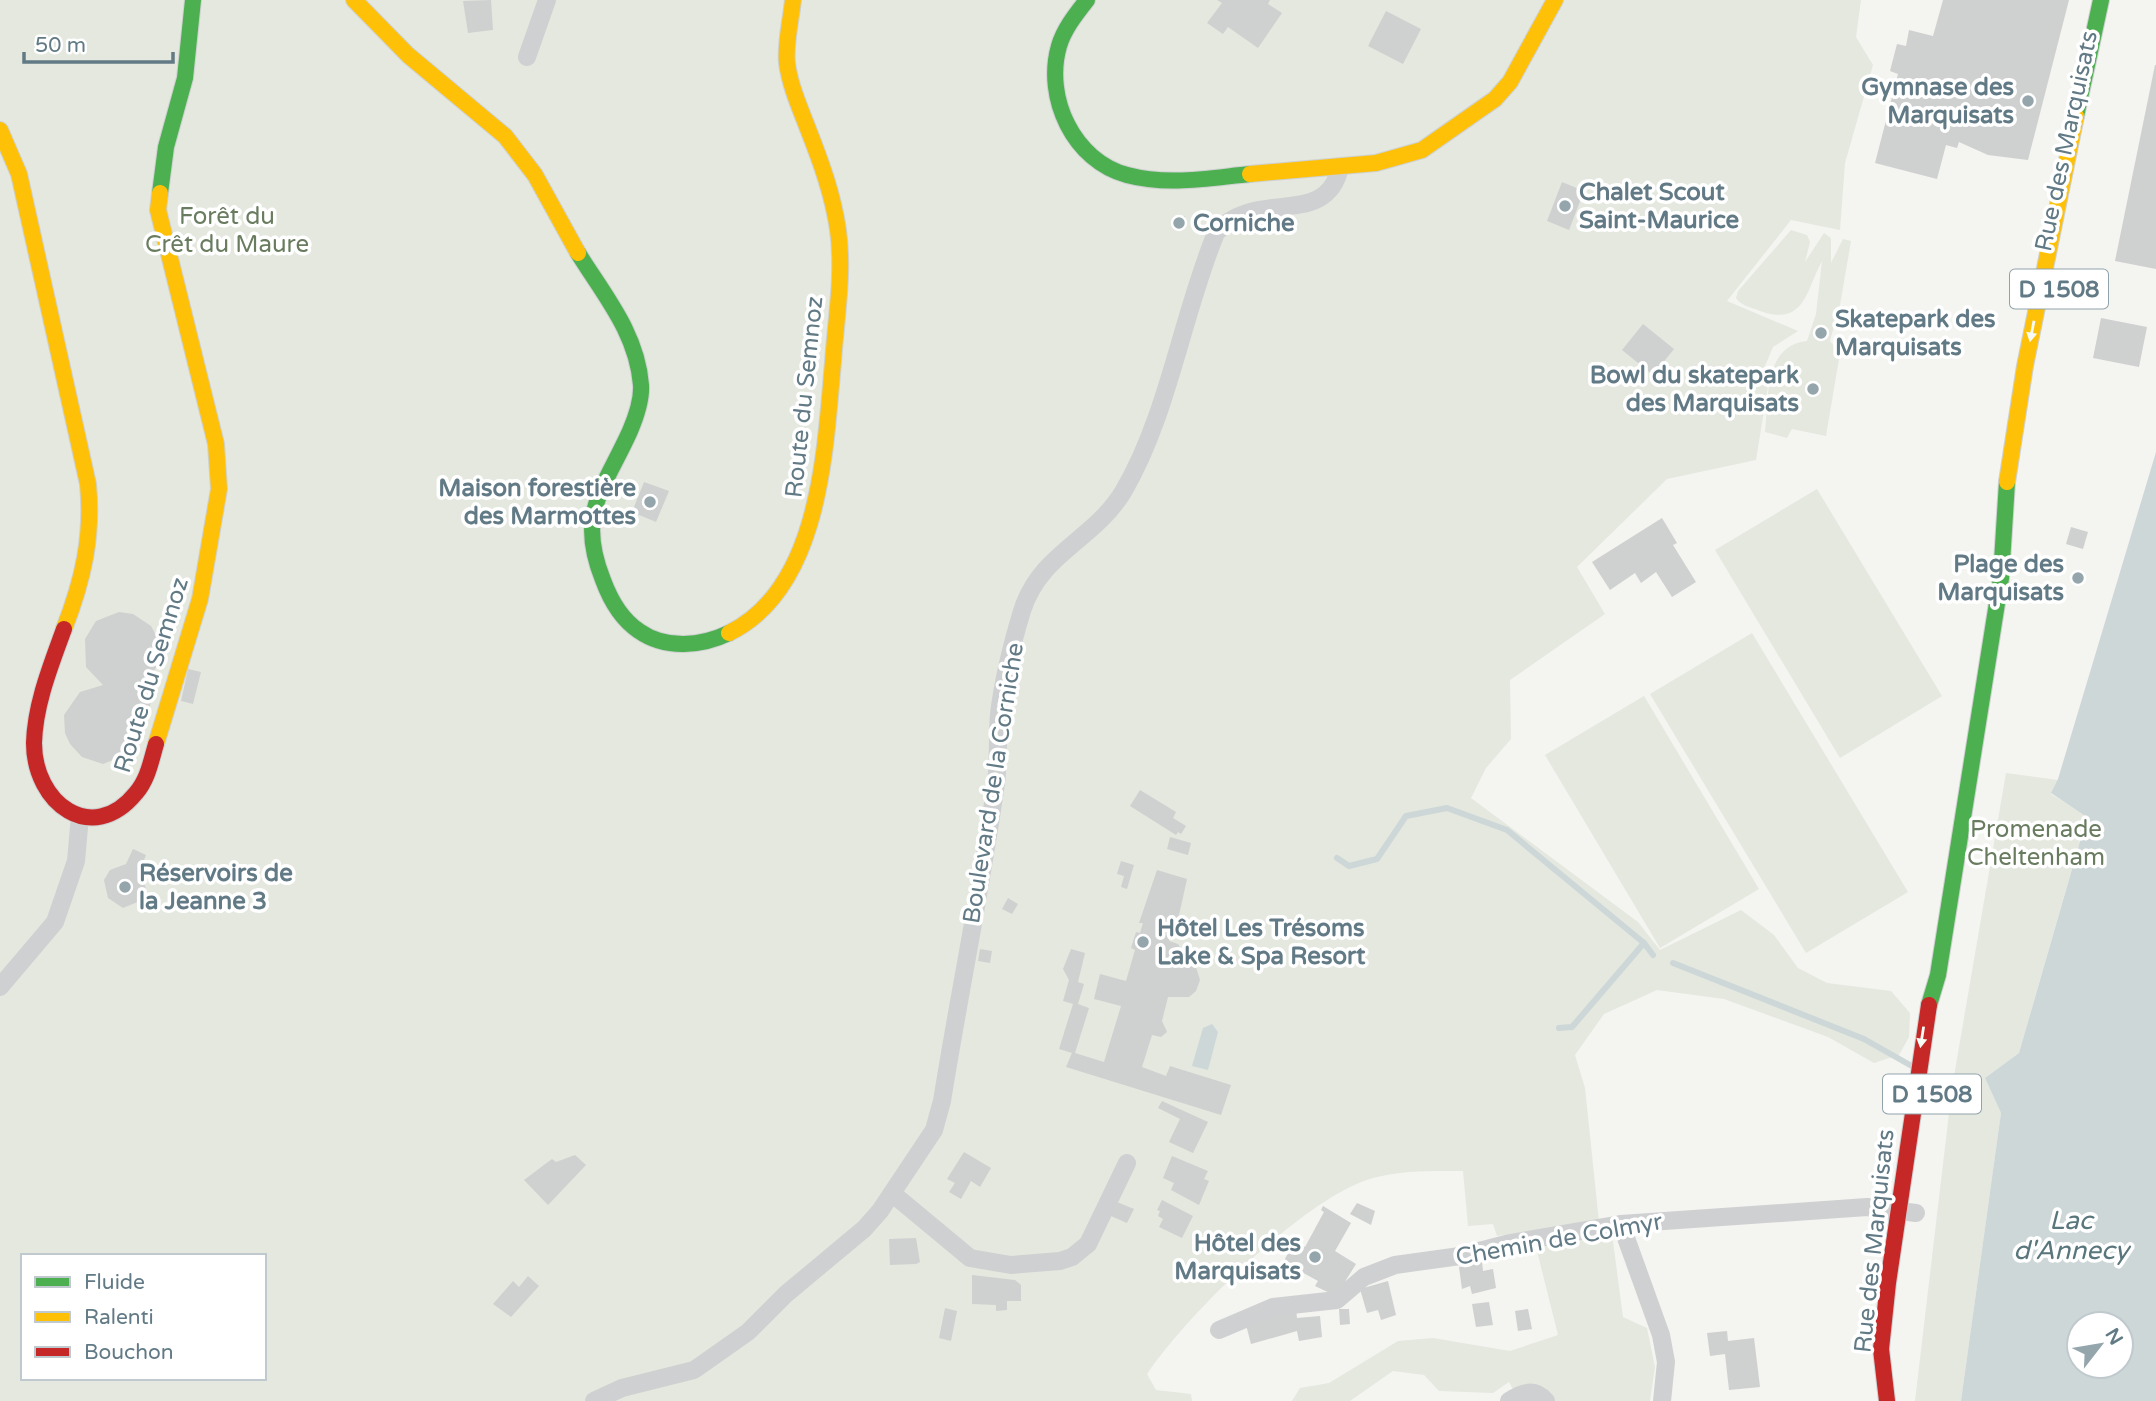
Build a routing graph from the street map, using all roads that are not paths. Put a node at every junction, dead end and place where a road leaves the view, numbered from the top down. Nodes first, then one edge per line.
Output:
1 (193, 0) edge
2 (354, 0) edge
3 (547, 0) edge
4 (793, 0) edge
5 (1087, 0) edge
6 (1555, 0) edge
7 (2101, 0) edge
8 (527, 58) dead end
9 (2098, 92) dead end
10 (0, 130) edge
11 (1340, 167) junction
12 (2067, 245) dead end
13 (2022, 505) dead end
14 (2001, 578) junction
15 (80, 816) junction
16 (1938, 975) junction
17 (0, 987) edge
18 (1127, 1163) dead end
19 (1921, 1174) dead end
20 (893, 1194) junction
21 (1897, 1211) junction
22 (1916, 1213) dead end
23 (1621, 1224) junction
24 (1219, 1331) dead end
25 (1898, 1356) dead end
26 (1887, 1395) edge
27 (594, 1401) edge
28 (1509, 1401) edge
29 (1546, 1401) edge
30 (1662, 1401) edge

1 - 15 main road, Route du Semnoz
2 - 4 main road, Route du Semnoz
3 - 8 street
5 - 11 main road
6 - 11 main road
7 -> 14 main road, Rue des Marquisats / D 1508
9 - 12 main road, Rue des Marquisats / D 1508
10 - 15 main road
11 - 20 street, Boulevard de la Corniche
13 - 14 main road, Rue des Marquisats / D 1508
14 - 16 main road, Rue des Marquisats / D 1508
15 - 17 street
16 - 19 main road, Rue des Marquisats / D 1508
16 -> 21 main road, Rue des Marquisats / D 1508
18 - 20 street
20 - 27 street, Boulevard de la Corniche
21 - 22 street, Chemin de Colmyr
21 - 23 street, Chemin de Colmyr
21 - 26 main road, Rue des Marquisats / D 1508
23 - 24 street, Chemin de Colmyr
23 - 30 street
25 - 26 main road, Rue des Marquisats / D 1508
28 - 29 street

